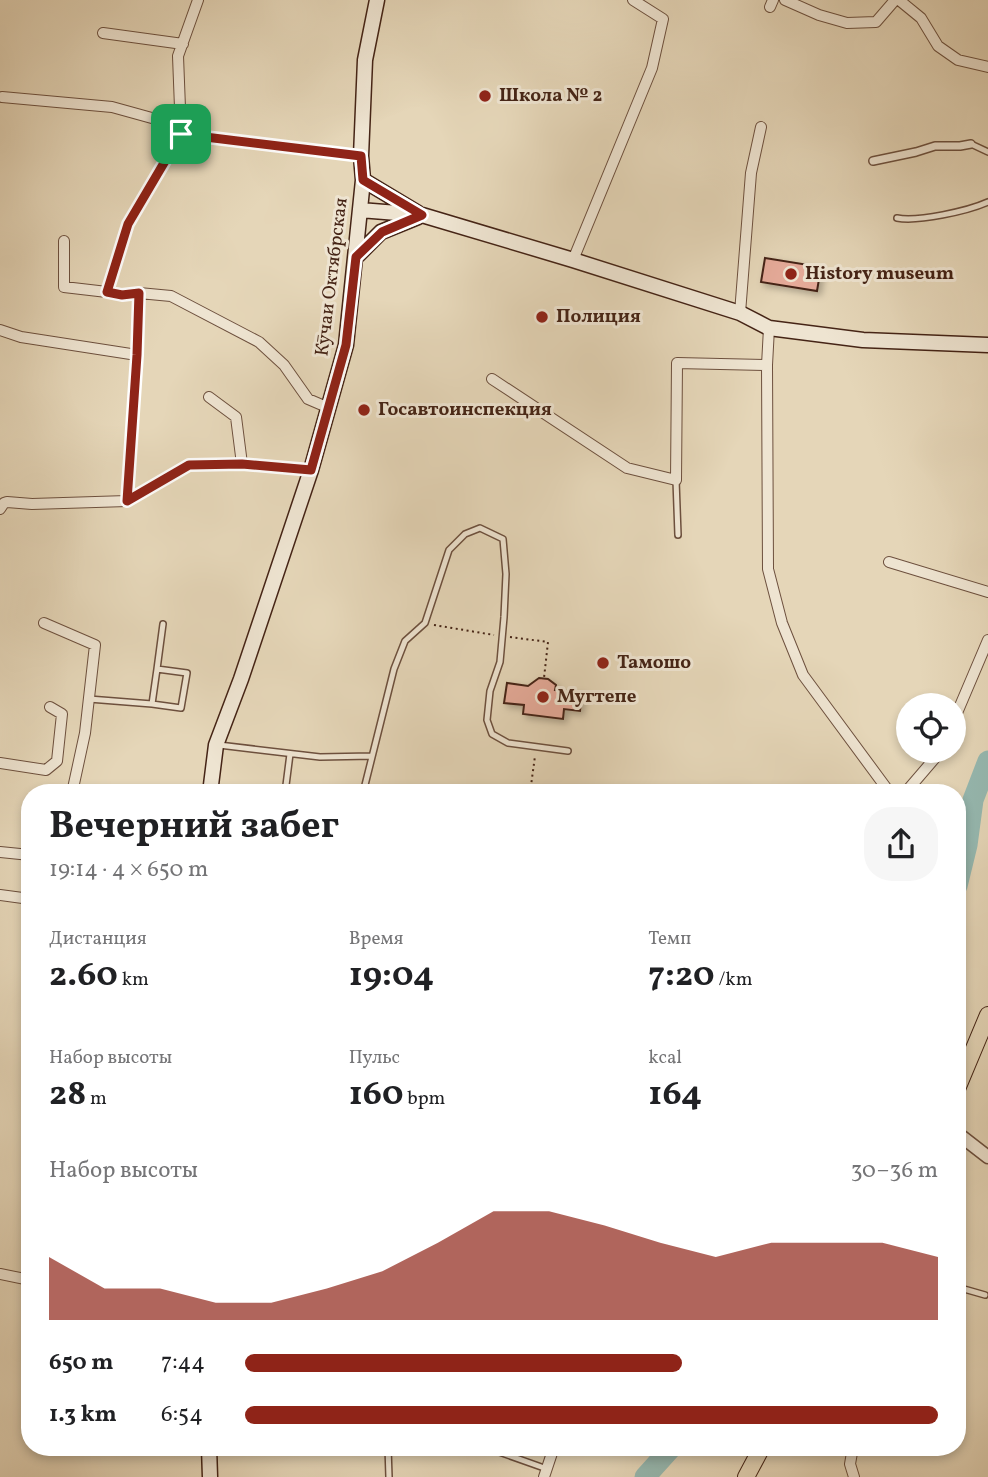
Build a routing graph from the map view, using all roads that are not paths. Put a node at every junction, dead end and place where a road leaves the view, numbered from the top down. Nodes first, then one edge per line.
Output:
1 (198, 0) edge
2 (377, 0) edge
3 (633, 0) edge
4 (785, 0) edge
5 (897, 0) edge
6 (103, 33) dead end
7 (183, 44) junction
8 (988, 67) edge
9 (2, 97) dead end
10 (761, 127) dead end
11 (181, 134) junction
12 (971, 145) joint
13 (988, 152) edge
14 (361, 156) junction
15 (873, 160) dead end
16 (363, 180) junction
17 (988, 202) edge
18 (360, 210) junction
19 (422, 215) junction
20 (897, 218) dead end
21 (64, 242) dead end
22 (356, 257) junction
23 (573, 260) junction
24 (107, 292) junction
25 (139, 293) junction
26 (740, 313) junction
27 (769, 328) junction
28 (0, 330) edge
29 (988, 345) edge
30 (137, 355) junction
31 (767, 365) junction
32 (492, 379) dead end
33 (209, 397) dead end
34 (330, 408) junction
35 (242, 464) junction
36 (311, 470) junction
37 (676, 480) junction
38 (127, 501) junction
39 (0, 509) edge
40 (678, 536) dead end
41 (888, 562) dead end
42 (988, 592) edge
43 (44, 623) dead end
44 (163, 624) dead end
45 (988, 640) edge
46 (157, 669) junction
47 (965, 693) edge
48 (89, 699) junction
49 (152, 704) junction
50 (50, 707) dead end
51 (216, 745) junction
52 (568, 751) dead end
53 (290, 754) junction
54 (372, 756) junction
55 (0, 763) edge
56 (931, 763) edge
57 (74, 784) edge
58 (211, 784) edge
59 (286, 784) edge
60 (365, 784) edge
61 (883, 784) edge
62 (913, 784) edge
63 (0, 852) edge
64 (21, 854) edge
65 (0, 895) edge
66 (21, 898) edge
67 (987, 1021) edge
68 (966, 1068) edge
69 (966, 1140) edge
70 (988, 1157) edge
71 (0, 1274) edge
72 (21, 1278) edge
73 (966, 1290) edge
74 (985, 1295) dead end
75 (209, 1456) edge
76 (388, 1456) edge
77 (506, 1456) edge
78 (551, 1456) edge
79 (757, 1456) edge
80 (851, 1456) edge
81 (545, 1473) edge
82 (210, 1477) edge
83 (389, 1477) edge
84 (746, 1477) edge
85 (855, 1477) edge

1 - 7 street
2 - 14 main road, Кӯчаи Октябрская
3 - 23 street
4 - 5 street
5 - 8 street
6 - 7 street
7 - 11 street
9 - 11 street
10 - 26 street
11 - 14 street
11 - 24 street
12 - 13 lane
12 - 15 street
14 - 16 main road, Кӯчаи Октябрская
16 - 18 main road, Кӯчаи Октябрская
16 - 19 main road
17 - 20 lane
18 - 19 main road
18 - 22 main road, Кӯчаи Октябрская
19 - 22 main road
19 - 23 main road
21 - 24 street
22 - 34 main road, Кӯчаи Октябрская
23 - 26 main road
24 - 25 street
25 - 30 street
25 - 34 street
26 - 27 main road
27 - 29 main road
27 - 31 street
28 - 30 street
30 - 38 street
31 - 37 street
31 - 61 street
32 - 37 street
33 - 35 street
34 - 36 main road, Кӯчаи Октябрская
35 - 36 street
35 - 38 street
36 - 51 main road, Кӯчаи Октябрская
37 - 40 lane
38 - 39 street
41 - 42 street
43 - 48 street
44 - 46 lane
45 - 47 street
46 - 49 lane
46 - 49 lane
48 - 49 lane
48 - 57 street
50 - 55 street
51 - 53 lane
51 - 58 main road, Кӯчаи Октябрская
52 - 54 lane
53 - 54 lane
53 - 59 lane
54 - 60 lane
56 - 62 street
63 - 64 street
65 - 66 street
67 - 68 main road
69 - 70 street
71 - 72 street
73 - 74 lane
75 - 82 main road
76 - 83 lane
77 - 81 lane
78 - 81 street
79 - 84 main road
80 - 85 street

